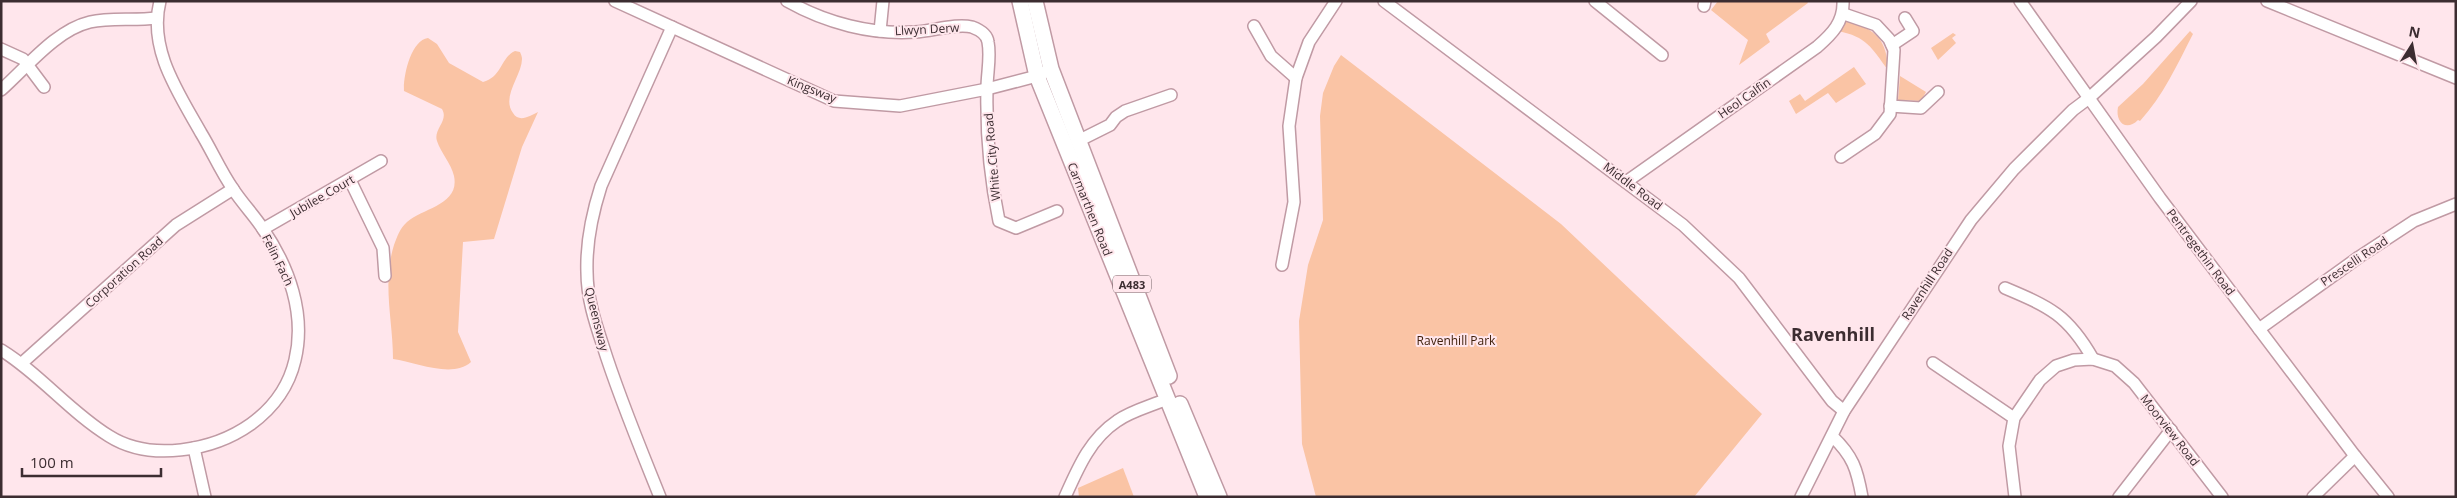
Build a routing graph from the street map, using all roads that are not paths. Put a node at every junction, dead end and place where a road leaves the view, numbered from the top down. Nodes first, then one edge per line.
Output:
1 (160, 1) edge
2 (615, 1) edge
3 (883, 1) edge
4 (1020, 1) edge
5 (1035, 1) edge
6 (1336, 1) edge
7 (1384, 1) edge
8 (1594, 1) edge
9 (1843, 1) edge
10 (2020, 1) edge
11 (2191, 1) edge
12 (2267, 1) edge
13 (791, 2) edge
14 (1844, 14) junction
15 (156, 18) junction
16 (1905, 18) dead end
17 (1254, 26) dead end
18 (672, 27) junction
19 (880, 31) junction
20 (1892, 45) junction
21 (1, 49) edge
22 (1662, 55) dead end
23 (28, 66) junction
24 (1044, 72) junction
25 (1296, 78) junction
26 (2456, 78) edge
27 (44, 87) dead end
28 (987, 89) junction
29 (1, 90) edge
30 (1938, 92) dead end
31 (1171, 95) dead end
32 (2089, 98) junction
33 (1890, 106) junction
34 (1078, 141) junction
35 (1841, 157) dead end
36 (381, 161) dead end
37 (350, 180) junction
38 (1626, 182) junction
39 (233, 189) junction
40 (2456, 204) edge
41 (1057, 211) dead end
42 (263, 229) junction
43 (1282, 265) dead end
44 (385, 276) dead end
45 (2005, 288) dead end
46 (2259, 329) junction
47 (1, 350) edge
48 (2093, 359) junction
49 (1933, 362) dead end
50 (22, 363) junction
51 (1167, 399) junction
52 (1844, 411) junction
53 (2014, 418) junction
54 (2171, 430) junction
55 (1832, 436) junction
56 (194, 448) junction
57 (2355, 456) junction
58 (205, 497) edge
59 (660, 497) edge
60 (1065, 497) edge
61 (1207, 497) edge
62 (1219, 497) edge
63 (1801, 497) edge
64 (1862, 497) edge
65 (2015, 497) edge
66 (2119, 497) edge
67 (2222, 497) edge
68 (2313, 497) edge
69 (2388, 497) edge

1 - 15 street, Felin Fach
2 - 18 street, Kingsway
3 - 19 street
4 - 24 main road, Carmarthen Road / A483
5 - 24 main road, Carmarthen Road / A483
6 - 25 street
7 - 38 street, Middle Road
8 - 22 street
9 - 14 street
10 - 32 street, Pentregethin Road
11 - 32 street, Ravenhill Road
12 - 26 street
13 - 19 street, Llwyn Derw
14 - 20 street
14 - 38 street, Heol Calfin
15 - 23 street
15 - 39 street, Felin Fach
16 - 20 street
17 - 25 street
18 - 28 street, Kingsway
18 - 59 street, Queensway
19 - 28 street, Llwyn Derw
20 - 33 street
21 - 23 street
23 - 27 street
23 - 29 street
24 - 28 street, Kingsway
24 - 34 main road, Carmarthen Road / A483
24 - 51 main road, Carmarthen Road / A483
25 - 43 street
28 - 41 street, White City Road
30 - 33 street
31 - 34 street
32 - 46 street, Pentregethin Road
32 - 52 street, Ravenhill Road
33 - 35 street
34 - 62 main road, Carmarthen Road / A483
36 - 37 street, Jubilee Court
37 - 42 street, Jubilee Court
37 - 44 street
38 - 52 street, Middle Road
39 - 42 street, Felin Fach
39 - 50 street, Corporation Road
40 - 46 street, Prescelli Road
42 - 56 street, Felin Fach
45 - 48 street
46 - 57 street, Pentregethin Road
47 - 50 street, Felin Fach
48 - 53 street
48 - 54 street, Moorview Road
49 - 53 street
50 - 56 street, Felin Fach
51 - 60 street
51 - 61 main road, Carmarthen Road / A483
52 - 55 street, Ravenhill Road
53 - 65 street
54 - 66 street
54 - 67 street, Moorview Road
55 - 63 street, Ravenhill Road
55 - 64 street
56 - 58 street
57 - 68 street
57 - 69 street, Pentregethin Road

